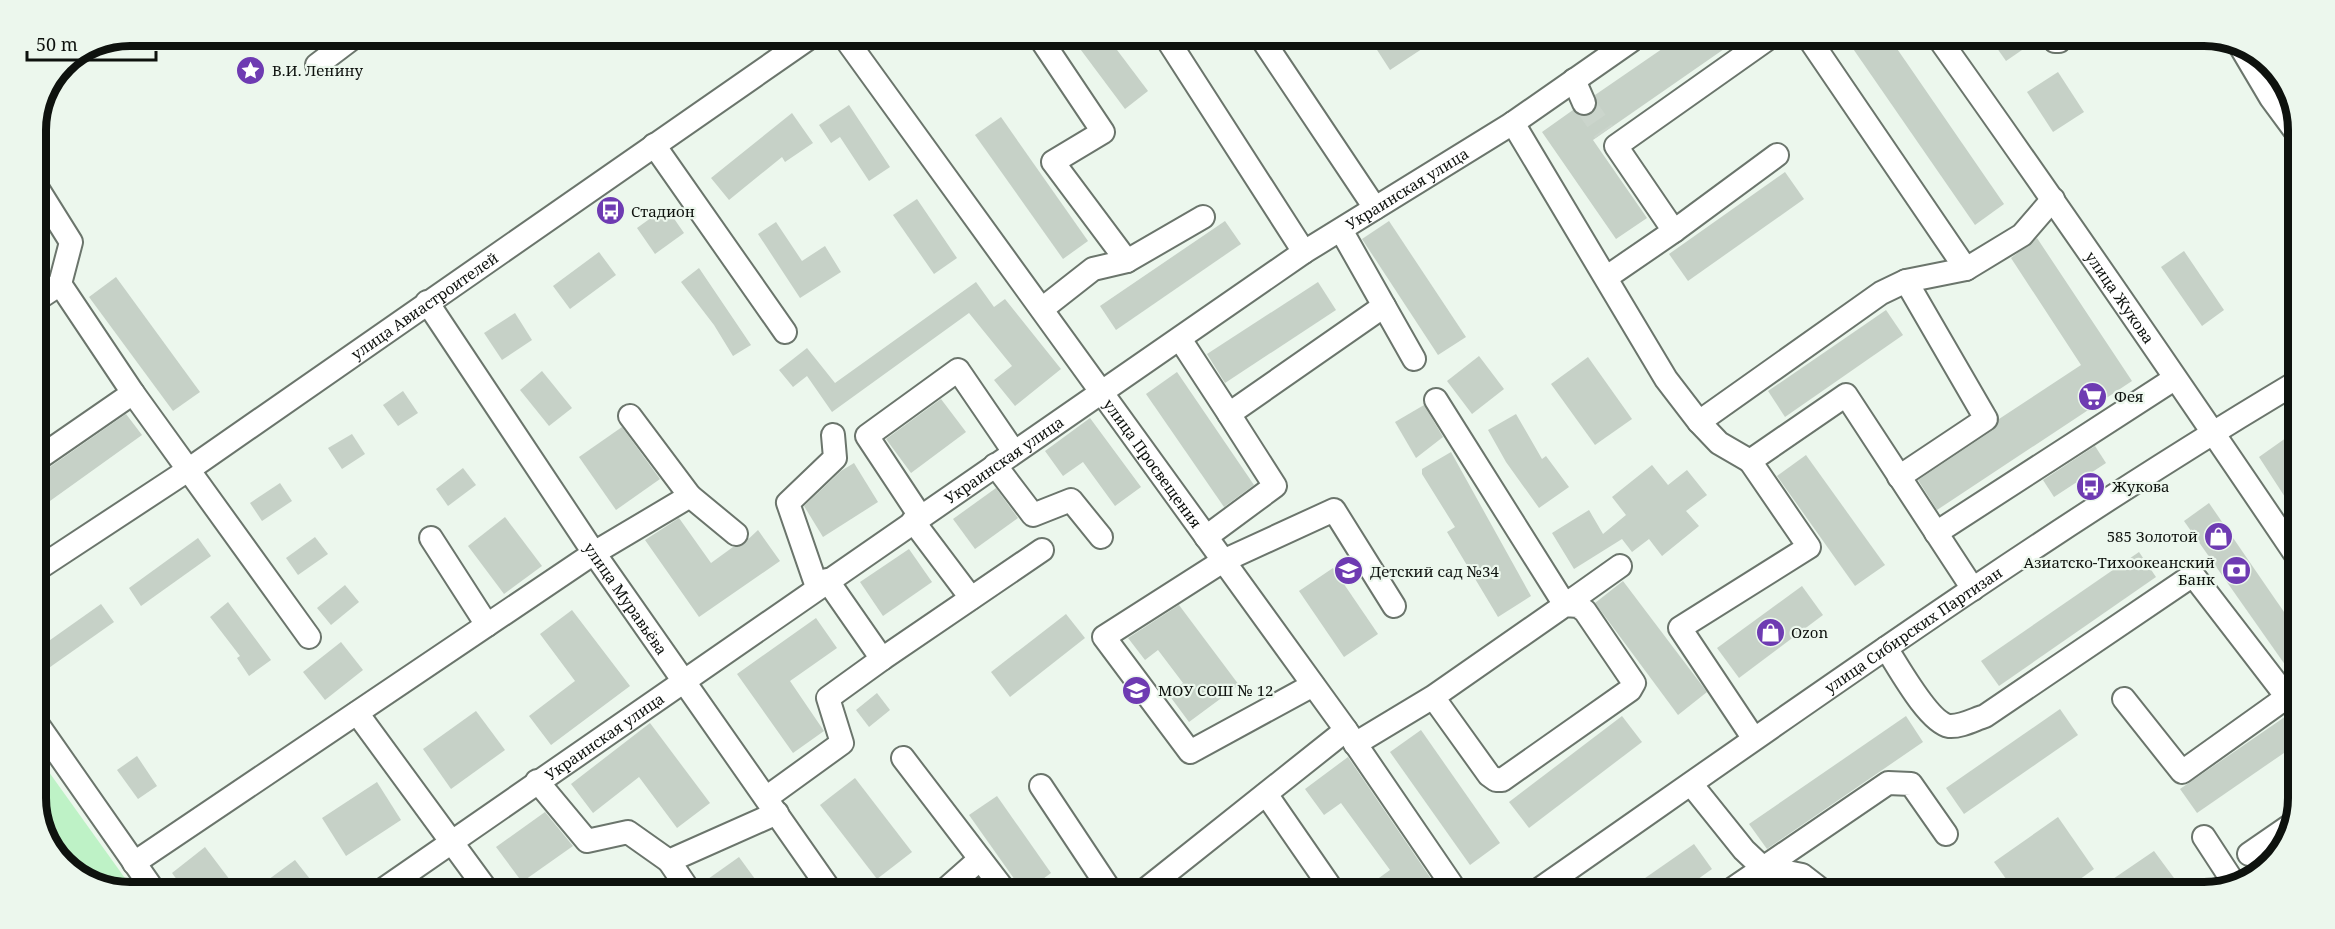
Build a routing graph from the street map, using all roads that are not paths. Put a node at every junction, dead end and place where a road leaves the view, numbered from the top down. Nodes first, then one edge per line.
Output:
1 (341, 47) edge
2 (796, 47) edge
3 (852, 47) edge
4 (1046, 47) edge
5 (1172, 47) edge
6 (1267, 47) edge
7 (1622, 47) edge
8 (1755, 47) edge
9 (1815, 47) edge
10 (1945, 47) edge
11 (2247, 58) edge
12 (317, 65) dead end
13 (1574, 80) junction
14 (1584, 103) tunnel mouth
15 (2288, 121) edge
16 (1513, 123) junction
17 (654, 145) junction
18 (1777, 155) dead end
19 (2053, 199) junction
20 (47, 204) edge
21 (1375, 208) junction
22 (1203, 217) dead end
23 (1341, 230) junction
24 (1674, 231) junction
25 (1305, 252) junction
26 (1127, 261) junction
27 (1966, 269) junction
28 (1607, 277) junction
29 (1906, 281) junction
30 (60, 284) junction
31 (47, 293) edge
32 (427, 302) junction
33 (1384, 306) junction
34 (1042, 309) junction
35 (785, 332) dead end
36 (1180, 339) junction
37 (1414, 359) dead end
38 (2174, 379) junction
39 (2288, 387) edge
40 (1102, 392) junction
41 (133, 393) junction
42 (1436, 400) dead end
43 (1229, 414) junction
44 (630, 416) dead end
45 (1699, 422) junction
46 (2213, 432) junction
47 (833, 435) dead end
48 (47, 452) edge
49 (1014, 452) junction
50 (1750, 461) junction
51 (995, 465) junction
52 (188, 470) junction
53 (1899, 477) junction
54 (690, 496) junction
55 (917, 518) junction
56 (1936, 533) junction
57 (736, 534) dead end
58 (1101, 537) dead end
59 (1206, 537) junction
60 (431, 538) dead end
61 (2288, 543) edge
62 (1042, 550) dead end
63 (594, 553) junction
64 (1223, 561) junction
65 (47, 563) edge
66 (1620, 567) dead end
67 (822, 584) junction
68 (1973, 589) junction
69 (971, 598) junction
70 (1565, 605) junction
71 (1394, 606) dead end
72 (487, 625) junction
73 (309, 637) dead end
74 (1886, 648) junction
75 (882, 659) junction
76 (684, 682) junction
77 (1313, 685) junction
78 (2288, 690) edge
79 (2288, 696) edge
80 (1433, 697) junction
81 (2124, 699) dead end
82 (357, 713) junction
83 (1752, 736) dead end
84 (1350, 737) junction
85 (47, 738) edge
86 (903, 758) dead end
87 (537, 781) junction
88 (1691, 784) junction
89 (1041, 786) dead end
90 (1266, 794) junction
91 (772, 805) junction
92 (2282, 831) edge
93 (1946, 834) dead end
94 (2204, 837) dead end
95 (451, 841) junction
96 (2249, 854) dead end
97 (980, 859) junction
98 (669, 861) junction
99 (134, 863) junction
100 (1762, 867) junction
101 (2231, 878) edge
102 (148, 882) edge
103 (394, 882) edge
104 (481, 882) edge
105 (683, 882) edge
106 (825, 882) edge
107 (954, 882) edge
108 (998, 882) edge
109 (1105, 882) edge
110 (1155, 882) edge
111 (1327, 882) edge
112 (1450, 882) edge
113 (1550, 882) edge
114 (1742, 882) edge
115 (1811, 882) edge

1 - 12 street
2 - 17 street, улица Авиастроителей
3 - 34 street, улица Просвещения
4 - 26 street
5 - 25 street
6 - 21 street
7 - 13 street, Украинская улица
8 - 24 street
9 - 27 street
10 - 19 street, улица Жукова
11 - 15 street
13 - 14 street
13 - 16 street, Украинская улица
16 - 21 street, Украинская улица
16 - 28 street
17 - 32 street, улица Авиастроителей
17 - 35 street
18 - 24 street
19 - 27 street
19 - 38 street, улица Жукова
20 - 30 street
21 - 23 street, Украинская улица
22 - 26 street
23 - 25 street, Украинская улица
23 - 33 street
24 - 28 street
25 - 36 street, Украинская улица
26 - 34 street
27 - 29 street
28 - 45 street
29 - 45 street
29 - 53 street
30 - 31 street
30 - 41 street
32 - 52 street, улица Авиастроителей
32 - 63 street, улица Муравьёва
33 - 37 street
33 - 43 street
34 - 40 street, улица Просвещения
36 - 40 street, Украинская улица
36 - 43 street
38 - 46 street, улица Жукова
38 - 56 street
39 - 46 street, улица Сибирских Партизан
40 - 49 street, Украинская улица
40 - 59 street, улица Просвещения
41 - 48 street
41 - 52 street
42 - 70 street
43 - 59 street
44 - 54 street
45 - 50 street
46 - 61 street, улица Жукова
46 - 68 street, улица Сибирских Партизан
47 - 67 street
49 - 51 street, Украинская улица
49 - 55 street
50 - 53 street
50 - 83 street
51 - 55 street, Украинская улица
51 - 58 street
52 - 65 street, улица Авиастроителей
52 - 73 street
53 - 56 street
54 - 57 street
54 - 63 street
55 - 67 street, Украинская улица
55 - 69 street
56 - 68 street
59 - 64 street, улица Просвещения
60 - 72 street
62 - 69 street
63 - 72 street
63 - 76 street, улица Муравьёва
64 - 71 street
64 - 77 street, улица Просвещения
64 - 77 street
66 - 70 street
67 - 75 street
67 - 76 street, Украинская улица
68 - 74 street, улица Сибирских Партизан
69 - 75 street
70 - 80 street
70 - 80 street
72 - 82 street
74 - 78 street
74 - 88 street, улица Сибирских Партизан
75 - 91 street
76 - 87 street, Украинская улица
76 - 91 street, улица Муравьёва
77 - 84 street, улица Просвещения
79 - 81 street
80 - 84 street
82 - 95 street
82 - 99 street
84 - 90 street
84 - 112 street, улица Просвещения
85 - 99 street
86 - 97 street
87 - 95 street, Украинская улица
87 - 98 street
88 - 100 street
88 - 113 street, улица Сибирских Партизан
89 - 109 street
90 - 110 street
90 - 111 street
91 - 98 street
91 - 106 street, улица Муравьёва
92 - 96 street
93 - 100 street
94 - 101 street
95 - 103 street, Украинская улица
95 - 104 street
97 - 107 street
97 - 108 street
98 - 105 street
99 - 102 street
100 - 114 street
100 - 115 street

